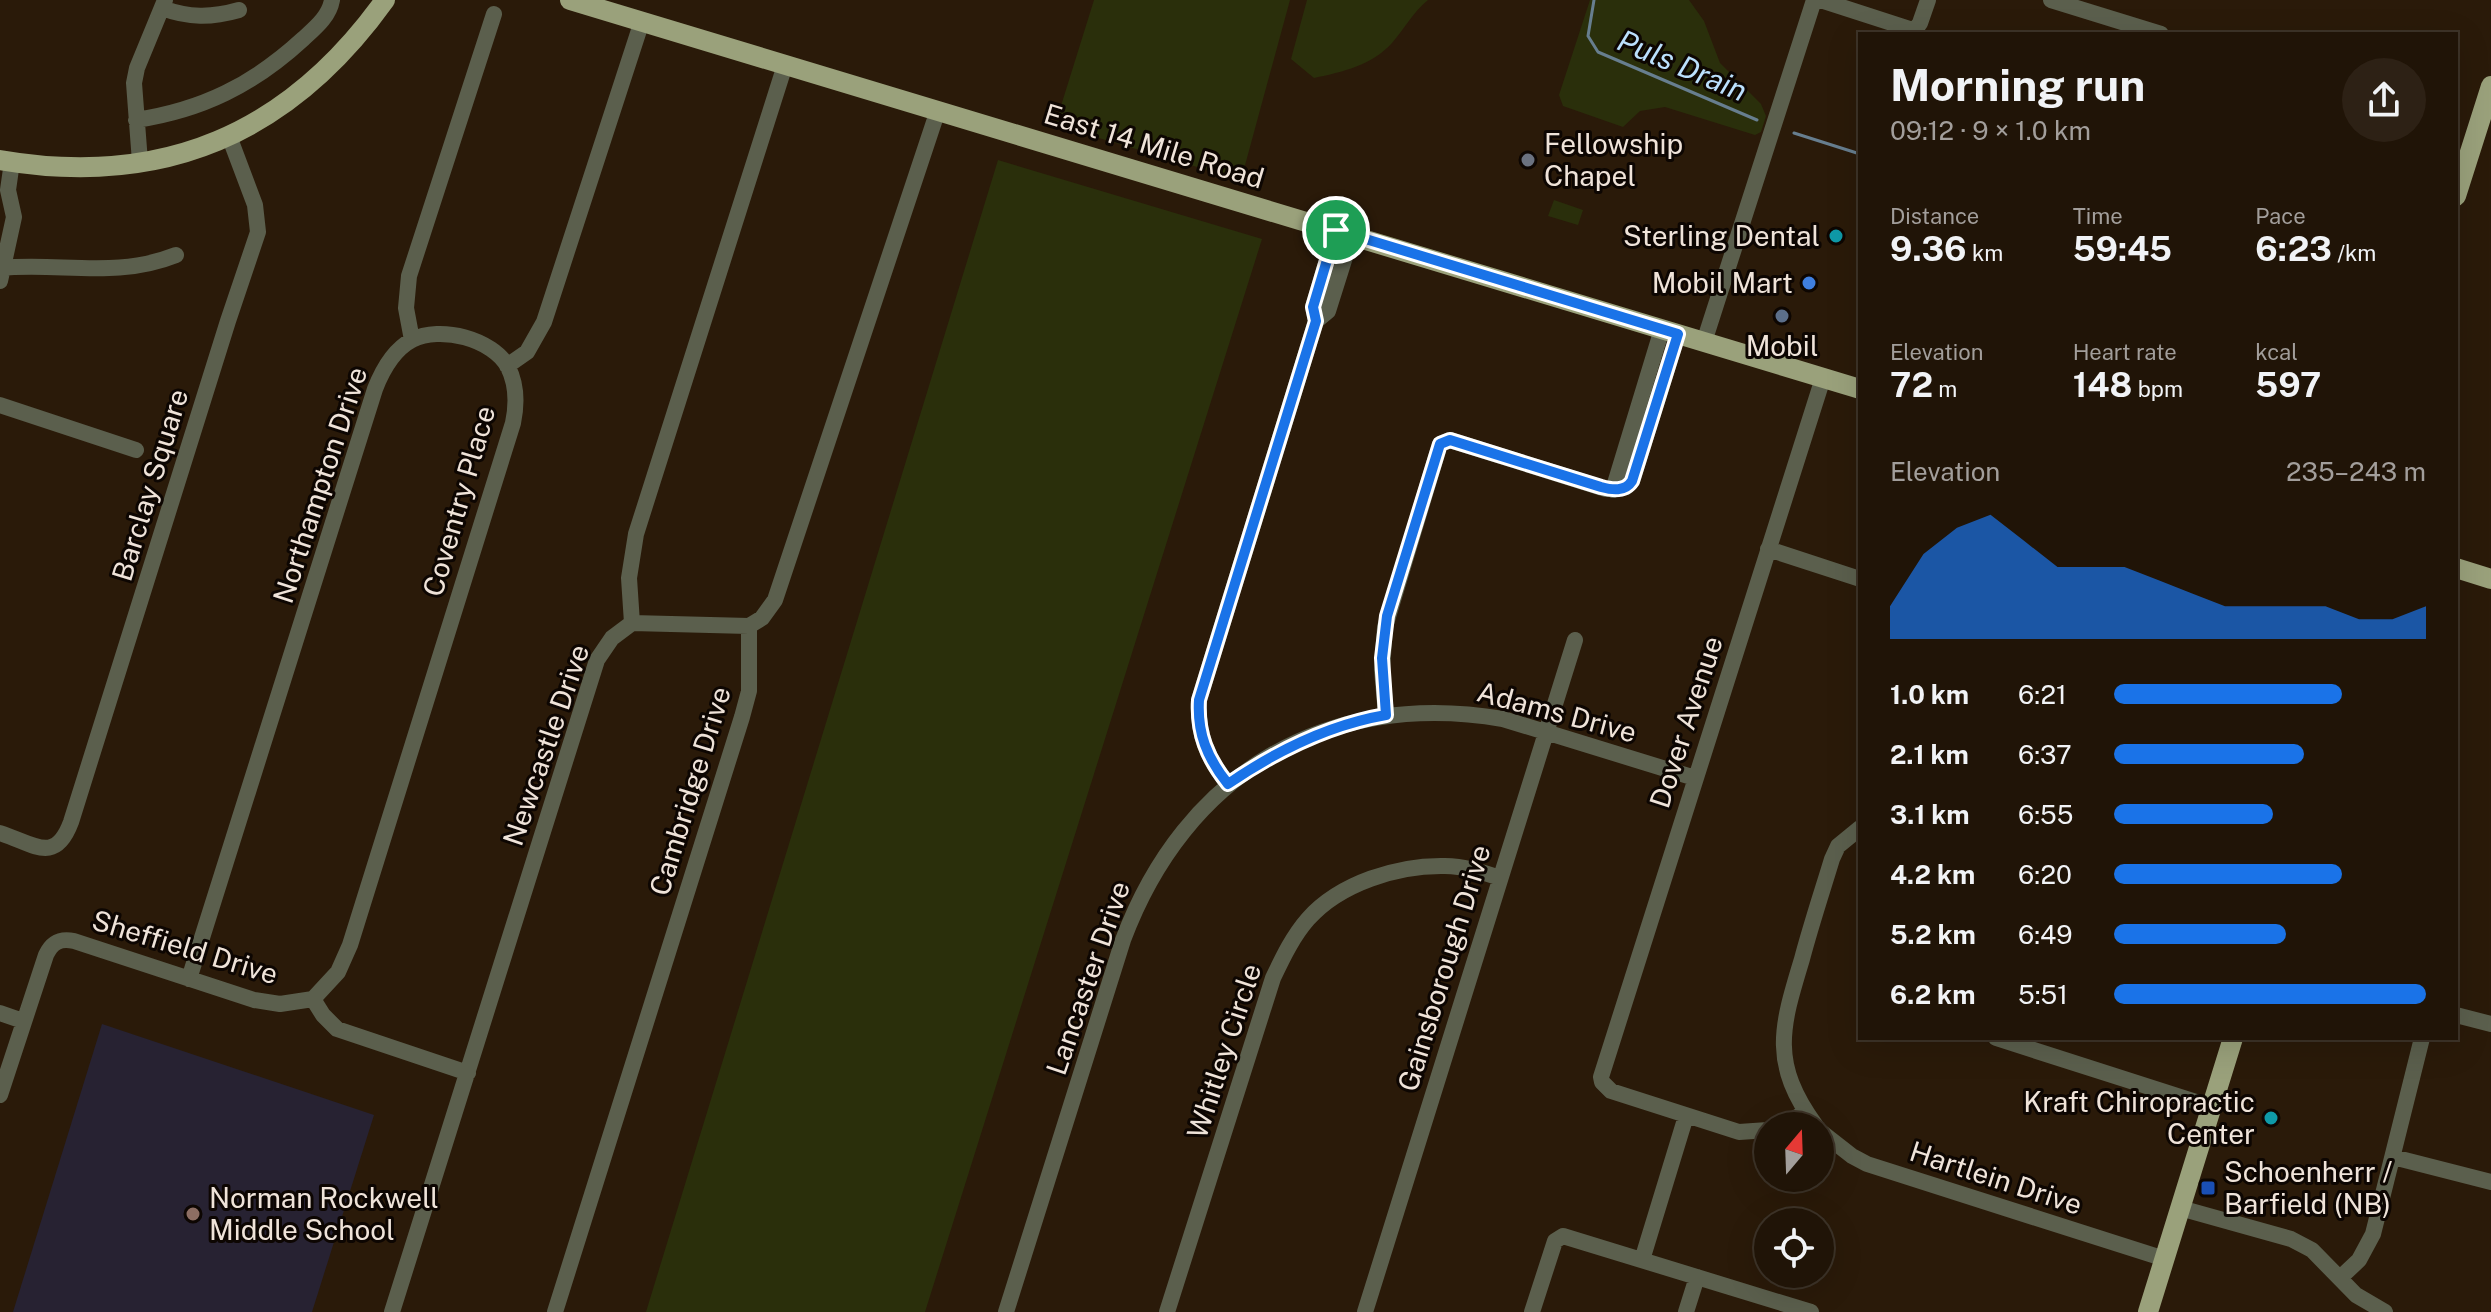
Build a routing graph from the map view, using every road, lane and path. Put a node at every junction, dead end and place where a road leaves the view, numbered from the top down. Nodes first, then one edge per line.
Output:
1 (332, 0) edge
2 (385, 0) edge
3 (570, 0) edge
4 (1814, 0) edge
5 (1820, 0) edge
6 (1928, 0) edge
7 (2051, 0) edge
8 (163, 4) edge
9 (239, 10) dead end
10 (494, 14) dead end
11 (642, 21) junction
12 (1912, 32) edge
13 (2155, 32) edge
14 (785, 65) junction
15 (2491, 86) edge
16 (938, 110) junction
17 (136, 120) junction
18 (229, 136) junction
19 (6, 161) edge
20 (140, 162) junction
21 (2458, 188) edge
22 (1344, 233) junction
23 (176, 255) dead end
24 (1, 272) edge
25 (1670, 331) junction
26 (412, 340) junction
27 (1704, 342) junction
28 (507, 366) junction
29 (1823, 378) junction
30 (1858, 388) edge
31 (0, 405) edge
32 (136, 450) dead end
33 (1768, 549) junction
34 (2458, 569) edge
35 (1858, 578) edge
36 (2491, 579) edge
37 (632, 623) junction
38 (749, 626) junction
39 (1575, 640) dead end
40 (1386, 715) junction
41 (1546, 731) junction
42 (1695, 778) junction
43 (1228, 784) junction
44 (1858, 830) edge
45 (0, 833) edge
46 (1500, 878) junction
47 (189, 979) junction
48 (313, 999) junction
49 (0, 1013) edge
50 (2458, 1016) edge
51 (23, 1021) junction
52 (2491, 1024) edge
53 (2002, 1040) edge
54 (2232, 1040) edge
55 (2422, 1040) edge
56 (468, 1073) junction
57 (0, 1095) edge
58 (2212, 1107) junction
59 (1807, 1112) edge
60 (1686, 1116) junction
61 (1754, 1131) edge
62 (1834, 1140) edge
63 (2393, 1157) junction
64 (2491, 1182) edge
65 (2180, 1208) junction
66 (2165, 1259) junction
67 (1642, 1260) junction
68 (1697, 1277) junction
69 (2341, 1277) junction
70 (392, 1312) edge
71 (555, 1312) edge
72 (1006, 1312) edge
73 (1167, 1312) edge
74 (1365, 1312) edge
75 (1532, 1312) edge
76 (1686, 1312) edge
77 (1811, 1312) edge
78 (2148, 1312) edge
79 (2385, 1312) edge

1 - 17 street
2 - 18 main road
3 - 11 main road, East 14 Mile Road
4 - 27 street
5 - 12 street
6 - 12 street
7 - 13 street
8 - 9 street
8 - 17 street
10 - 26 street
11 - 14 main road, East 14 Mile Road
11 - 28 street
14 - 16 main road, East 14 Mile Road
14 - 37 street
15 - 21 main road
16 - 22 main road, East 14 Mile Road
16 - 38 street
17 - 20 street
18 - 20 main road
18 - 45 street, Barclay Square
19 - 20 main road
19 - 24 street
22 - 25 main road, East 14 Mile Road
22 - 43 street
23 - 24 street
25 - 27 main road, East 14 Mile Road
25 - 40 street
26 - 28 street
26 - 47 street, Northampton Drive
27 - 29 main road, East 14 Mile Road
28 - 48 street, Coventry Place
29 - 30 main road, East 14 Mile Road
29 - 33 street, Dover Avenue
31 - 32 street
33 - 35 street
33 - 42 street, Dover Avenue
34 - 36 main road
37 - 38 street
37 - 56 street, Newcastle Drive
38 - 71 street, Cambridge Drive
39 - 41 street, Gainsborough Drive
40 - 41 street, Adams Drive
40 - 43 street, Adams Drive
41 - 42 street, Adams Drive
41 - 46 street, Gainsborough Drive
42 - 60 street, Dover Avenue
43 - 72 street, Lancaster Drive
44 - 59 street
46 - 73 street, Whitley Circle
46 - 74 street, Gainsborough Drive
47 - 48 street, Sheffield Drive
47 - 51 street, Sheffield Drive
48 - 56 street, Sheffield Drive
49 - 51 street
50 - 52 street
51 - 57 street
53 - 58 street
54 - 58 main road
55 - 63 street
56 - 70 street, Newcastle Drive
58 - 65 main road
60 - 61 street
60 - 67 street
62 - 66 street, Hartlein Drive
63 - 64 street
63 - 69 street
65 - 66 main road
65 - 69 street
66 - 78 main road
67 - 68 street
67 - 75 street
68 - 76 street
68 - 77 street
69 - 79 street

